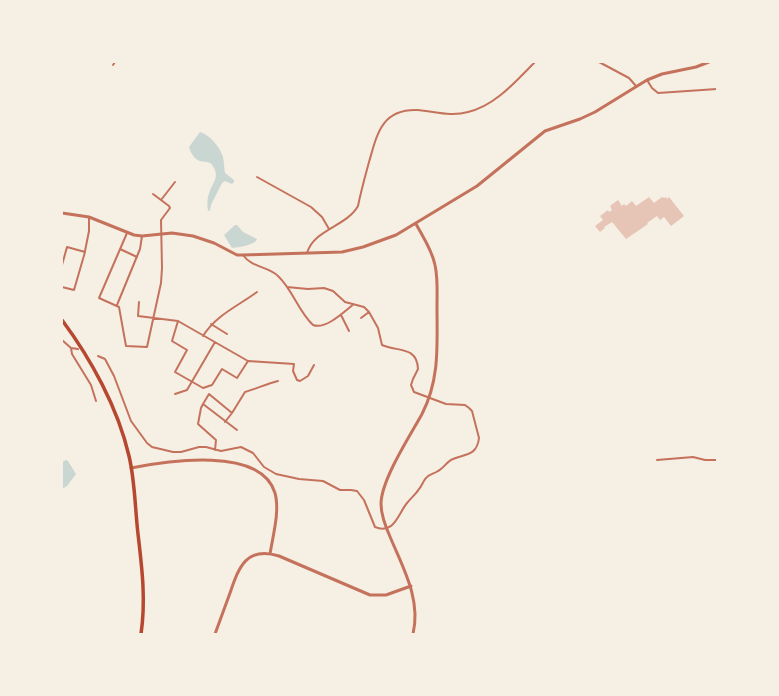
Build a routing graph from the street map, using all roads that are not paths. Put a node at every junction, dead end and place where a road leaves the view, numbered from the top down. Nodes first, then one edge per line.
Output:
1 (114, 62) edge
2 (535, 62) edge
3 (599, 62) edge
4 (709, 62) edge
5 (113, 65) dead end
6 (647, 80) junction
7 (637, 87) junction
8 (717, 89) edge
9 (257, 177) dead end
10 (175, 182) dead end
11 (154, 194) dead end
12 (161, 200) junction
13 (62, 213) edge
14 (88, 217) junction
15 (416, 224) junction
16 (330, 229) junction
17 (127, 233) junction
18 (162, 233) junction
19 (142, 236) junction
20 (120, 249) junction
21 (85, 252) junction
22 (307, 254) junction
23 (137, 256) junction
24 (243, 256) junction
25 (62, 265) edge
26 (62, 287) edge
27 (287, 287) junction
28 (257, 292) dead end
29 (139, 302) dead end
30 (355, 304) junction
31 (117, 305) junction
32 (369, 312) junction
33 (341, 315) junction
34 (154, 318) junction
35 (361, 318) dead end
36 (62, 320) edge
37 (178, 321) junction
38 (211, 324) junction
39 (349, 331) dead end
40 (227, 334) dead end
41 (203, 336) junction
42 (62, 340) edge
43 (215, 342) junction
44 (71, 348) junction
45 (78, 349) dead end
46 (98, 356) dead end
47 (248, 361) junction
48 (314, 365) dead end
49 (278, 381) dead end
50 (192, 382) junction
51 (175, 394) dead end
52 (96, 401) dead end
53 (203, 404) junction
54 (232, 413) junction
55 (225, 422) junction
56 (237, 430) dead end
57 (215, 450) junction
58 (657, 460) dead end
59 (717, 460) edge
60 (131, 468) junction
61 (386, 528) junction
62 (270, 554) junction
63 (411, 586) junction
64 (141, 634) edge
65 (215, 634) edge
66 (413, 634) edge

1 - 5 street
2 - 16 street
3 - 7 street
4 - 6 street
6 - 7 street
6 - 8 street
7 - 15 street
9 - 16 street
10 - 12 street
11 - 12 street
12 - 18 street
13 - 14 street
14 - 17 street
14 - 21 street
15 - 22 street
15 - 61 street
16 - 22 street
17 - 19 street
17 - 20 street
18 - 19 street
18 - 24 street
18 - 34 street
19 - 23 street
20 - 23 street
20 - 31 street
21 - 25 street
21 - 26 street
22 - 24 street
23 - 31 street
24 - 27 street
27 - 30 street
27 - 33 street
28 - 38 street
29 - 34 street
30 - 32 street
30 - 33 street
31 - 34 street
32 - 35 street
32 - 61 street
33 - 39 street
34 - 37 street
36 - 60 main road
37 - 41 street
37 - 50 street
38 - 40 street
38 - 41 street
41 - 43 street
42 - 44 street
43 - 47 street
43 - 50 street
44 - 45 street
44 - 52 street
46 - 57 street
47 - 48 street
47 - 50 street
49 - 54 street
50 - 51 street
53 - 54 street
53 - 55 street
53 - 57 street
54 - 55 street
55 - 56 street
57 - 61 street
58 - 59 street
60 - 62 street
60 - 64 main road
61 - 63 street
62 - 63 street
62 - 65 street
63 - 66 street

